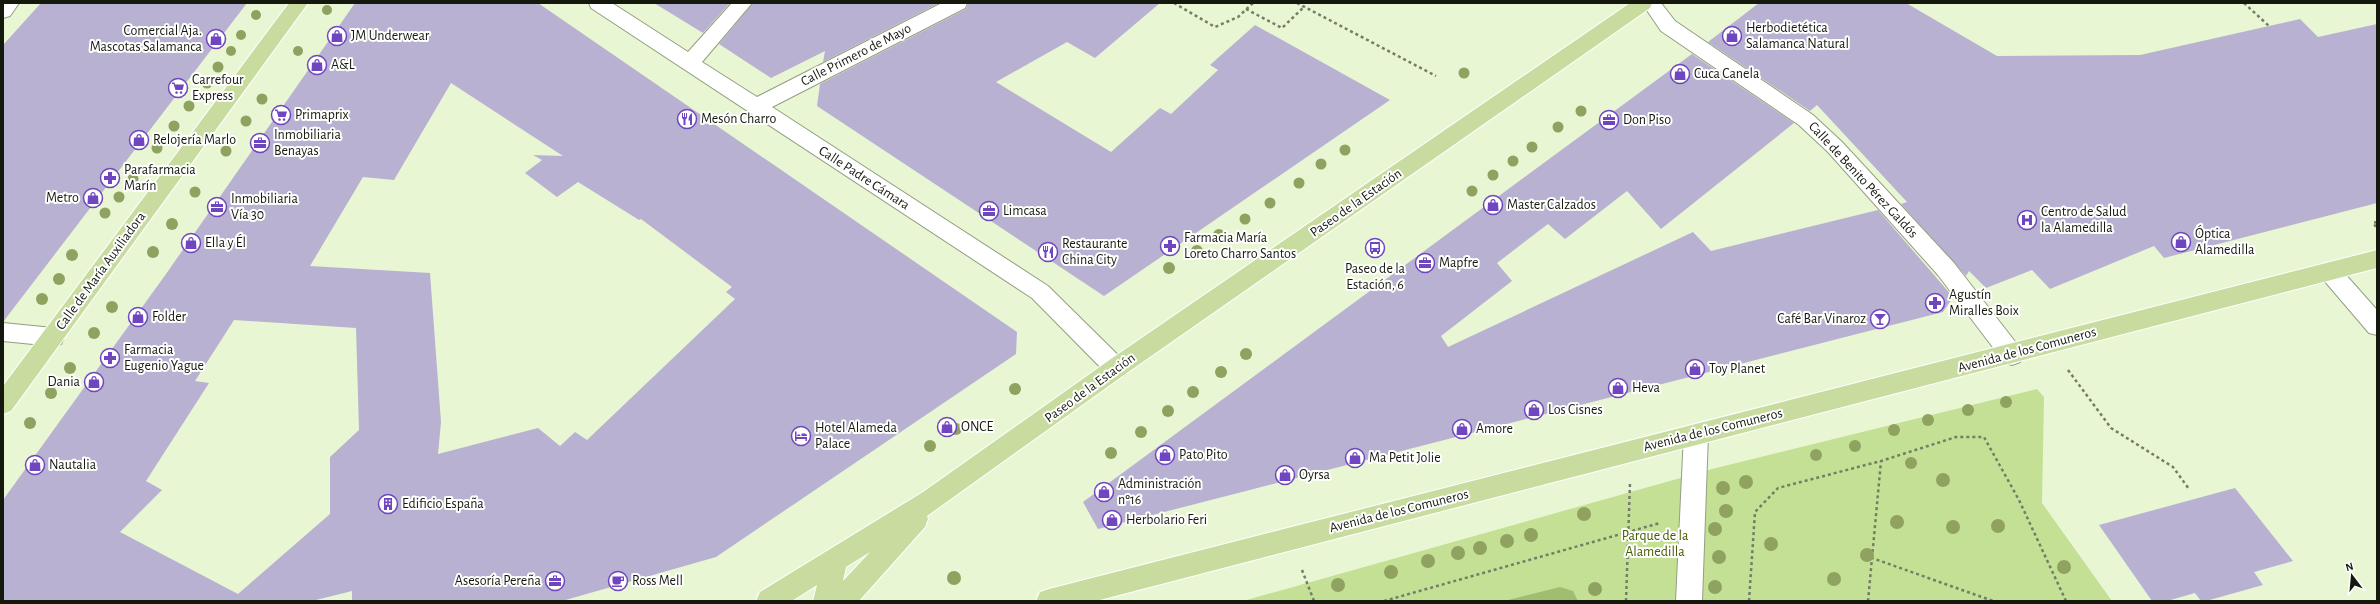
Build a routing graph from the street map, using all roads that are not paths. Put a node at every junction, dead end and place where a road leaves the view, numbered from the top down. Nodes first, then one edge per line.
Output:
1 (10, 3) edge
2 (299, 3) edge
3 (598, 3) edge
4 (743, 3) edge
5 (958, 3) edge
6 (1643, 3) edge
7 (1651, 3) edge
8 (3, 11) edge
9 (689, 64) junction
10 (754, 107) junction
11 (2377, 259) edge
12 (2330, 272) junction
13 (2377, 326) edge
14 (3, 332) edge
15 (53, 337) junction
16 (2012, 355) junction
17 (1116, 368) junction
18 (3, 404) edge
19 (1696, 434) junction
20 (932, 500) junction
21 (835, 562) junction
22 (769, 601) edge
23 (826, 601) edge
24 (842, 601) edge
25 (1049, 601) edge
26 (1689, 601) edge

1 - 8 street
2 - 15 main road, Calle de María Auxiliadora
3 - 9 street, Calle Padre Cámara
4 - 9 street
5 - 10 street, Calle Primero de Mayo
6 - 17 main road, Paseo de la Estación
7 - 16 street, Calle de Benito Pérez Galdós
9 - 10 street, Calle Padre Cámara
10 - 17 street, Calle Padre Cámara
11 - 12 main road, Avenida de los Comuneros
12 - 13 street
12 - 16 main road, Avenida de los Comuneros
14 - 15 street
15 - 18 main road, Calle de María Auxiliadora
16 - 19 main road, Avenida de los Comuneros
17 - 20 main road, Paseo de la Estación
19 - 25 main road, Avenida de los Comuneros
19 - 26 street
20 - 21 main road, Paseo de la Estación
20 - 24 main road, Paseo de la Estación
21 - 22 main road, Paseo de la Estación
21 - 23 main road

